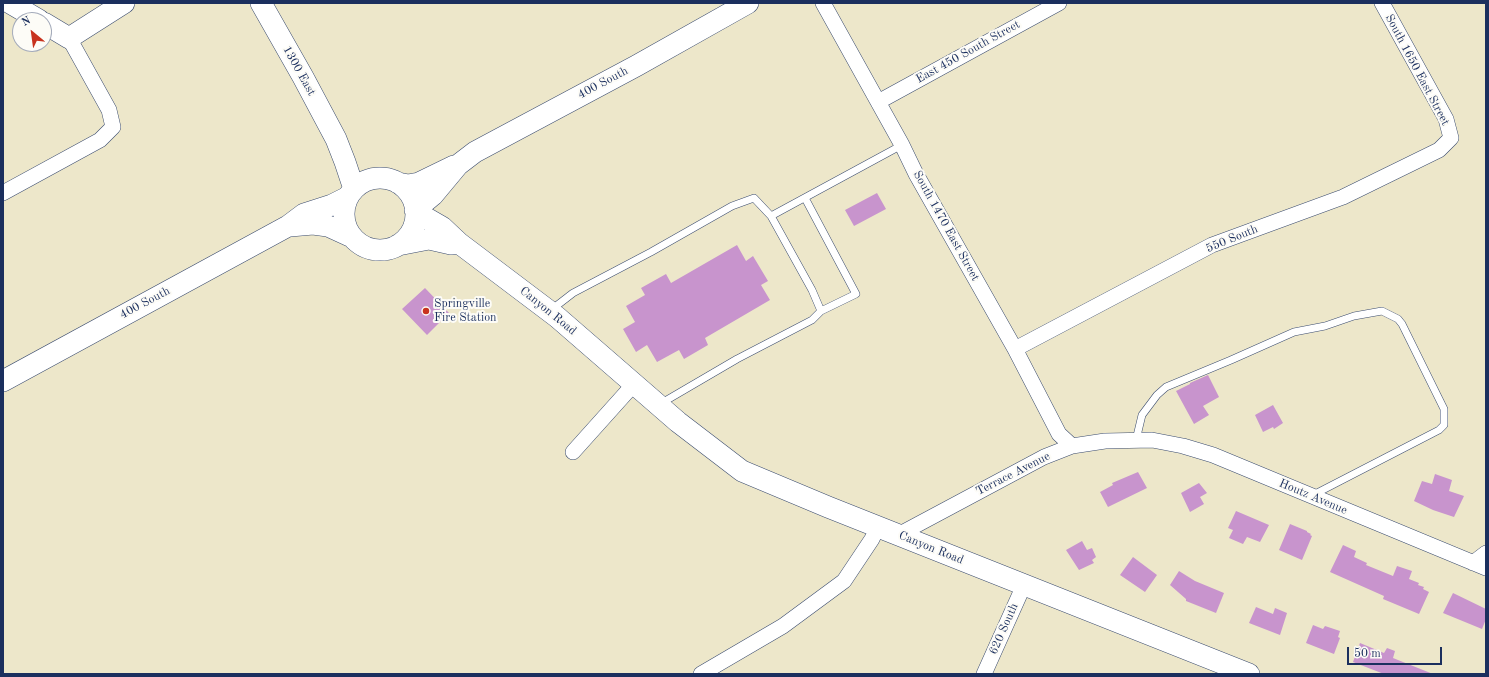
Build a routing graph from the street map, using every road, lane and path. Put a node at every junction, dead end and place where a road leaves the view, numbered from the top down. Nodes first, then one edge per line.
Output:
1 (10, 3) edge
2 (124, 3) edge
3 (260, 3) edge
4 (748, 3) edge
5 (823, 3) edge
6 (1059, 3) edge
7 (1382, 3) edge
8 (25, 12) edge
9 (52, 28) edge
10 (69, 38) junction
11 (878, 102) junction
12 (1451, 138) joint
13 (336, 139) junction
14 (902, 145) junction
15 (458, 164) junction
16 (396, 182) junction
17 (444, 182) junction
18 (3, 193) edge
19 (351, 193) junction
20 (805, 198) junction
21 (416, 211) junction
22 (771, 216) junction
23 (288, 226) junction
24 (352, 237) junction
25 (456, 240) junction
26 (398, 245) junction
27 (550, 311) junction
28 (821, 311) junction
29 (1015, 349) junction
30 (3, 380) edge
31 (634, 384) junction
32 (658, 405) junction
33 (1136, 440) junction
34 (1072, 446) junction
35 (573, 452) dead end
36 (1311, 496) junction
37 (878, 527) junction
38 (898, 535) junction
39 (1486, 553) edge
40 (1480, 566) edge
41 (1024, 584) junction
42 (701, 674) edge
43 (984, 674) edge
44 (1249, 674) edge

1 - 8 main road
2 - 10 main road
3 - 13 main road, 1300 East
4 - 15 main road, 400 South
5 - 11 street, South 1470 East Street
6 - 11 street, East 450 South Street
7 - 12 street, South 1650 East Street
9 - 10 main road
10 - 18 street
11 - 14 street, South 1470 East Street
12 - 29 street, 550 South
13 - 16 main road, 1300 East
13 - 19 main road, 1300 East
14 - 20 lane
14 - 29 street, South 1470 East Street
15 - 16 main road, 400 South
15 - 17 main road, 400 South
16 - 19 main road
16 - 21 main road
17 - 21 main road, 400 South
17 - 25 main road
19 - 23 main road, 400 South
19 - 24 main road
20 - 22 lane
20 - 28 lane
21 - 25 main road, Canyon Road
21 - 26 main road
22 - 27 lane
22 - 28 lane
23 - 24 main road, 400 South
23 - 30 main road, 400 South
24 - 26 main road
25 - 26 main road
25 - 27 main road, Canyon Road
27 - 31 main road, Canyon Road
28 - 32 lane
29 - 34 street, South 1470 East Street
31 - 32 main road, Canyon Road
31 - 35 street
32 - 37 main road, Canyon Road
33 - 34 street, Terrace Avenue
33 - 36 street, Houtz Avenue
33 - 36 lane
34 - 38 street, Terrace Avenue
36 - 40 street, Houtz Avenue
37 - 38 main road, Canyon Road
37 - 42 street
38 - 41 main road, Canyon Road
39 - 40 street
41 - 43 street, 620 South
41 - 44 main road, Canyon Road

